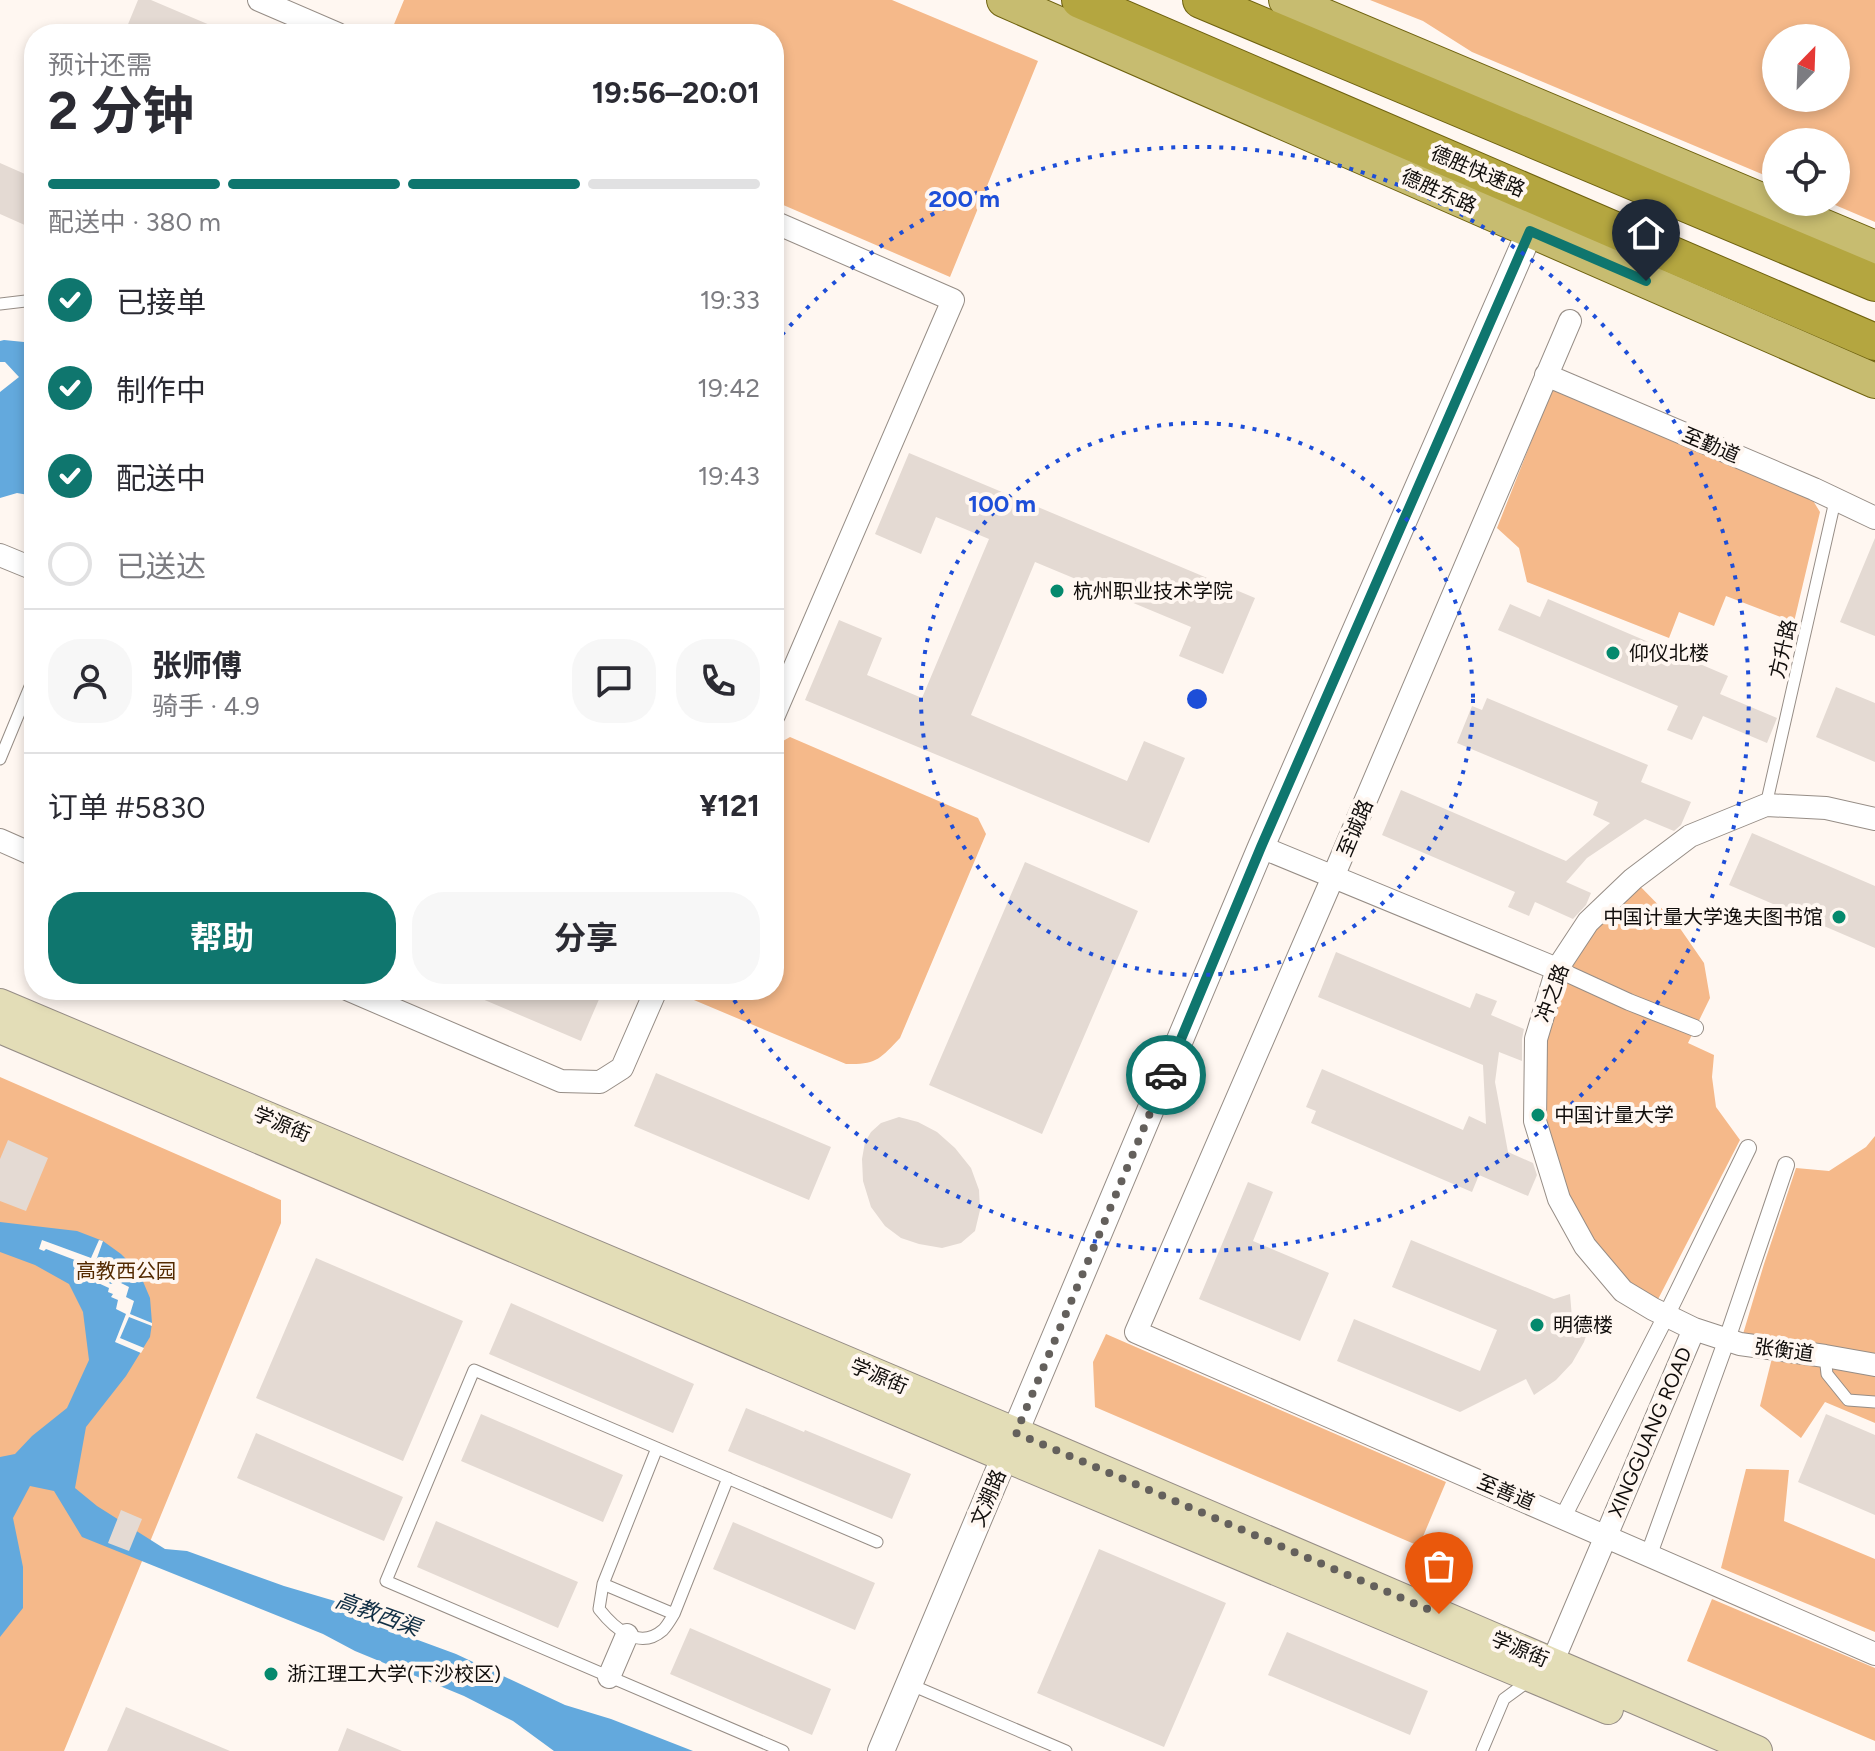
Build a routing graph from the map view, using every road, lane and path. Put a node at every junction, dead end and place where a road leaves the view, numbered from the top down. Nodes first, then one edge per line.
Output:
1 (259, 0) edge
2 (1004, 0) edge
3 (1080, 0) edge
4 (1201, 0) edge
5 (1286, 0) edge
6 (315, 24) edge
7 (784, 226) edge
8 (1530, 231) junction
9 (1875, 248) edge
10 (1875, 283) edge
11 (24, 301) edge
12 (0, 304) edge
13 (1570, 321) dead end
14 (1875, 342) edge
15 (1821, 357) junction
16 (1875, 372) edge
17 (1546, 375) junction
18 (1875, 381) edge
19 (1835, 501) junction
20 (1875, 518) edge
21 (0, 555) edge
22 (24, 565) edge
23 (784, 692) edge
24 (24, 701) edge
25 (0, 759) edge
26 (1766, 805) junction
27 (1875, 819) edge
28 (0, 840) edge
29 (1261, 847) junction
30 (24, 851) edge
31 (1333, 877) junction
32 (1557, 969) junction
33 (372, 1000) edge
34 (652, 1000) edge
35 (0, 1004) edge
36 (0, 1028) edge
37 (1695, 1028) dead end
38 (1748, 1148) dead end
39 (1786, 1165) dead end
40 (1666, 1316) junction
41 (1694, 1329) junction
42 (1136, 1332) joint
43 (1727, 1339) junction
44 (1825, 1356) junction
45 (1875, 1365) edge
46 (1875, 1402) edge
47 (1011, 1445) junction
48 (657, 1448) junction
49 (728, 1478) junction
50 (1563, 1517) junction
51 (1606, 1535) junction
52 (877, 1542) dead end
53 (1649, 1554) junction
54 (603, 1584) junction
55 (674, 1614) junction
56 (627, 1635) junction
57 (1875, 1654) edge
58 (1543, 1670) junction
59 (609, 1677) junction
60 (909, 1684) junction
61 (783, 1751) edge
62 (881, 1751) edge
63 (1066, 1751) edge
64 (1482, 1751) edge
65 (1709, 1751) edge
66 (1757, 1751) edge

1 - 6 street
2 - 8 main road, 德胜东路
3 - 14 highway, 德胜快速路
4 - 10 highway
5 - 9 main road
7 - 23 street
8 - 15 main road, 德胜东路
8 - 29 street, 文溯路
11 - 12 lane
13 - 17 street, 至诚路
15 - 16 main road
15 - 18 main road, 德胜东路
17 - 19 street, 至勤道
17 - 31 street, 至诚路
19 - 20 street, 至勤道
19 - 26 lane, 方升路
21 - 22 street
24 - 25 lane
26 - 27 street, 冲之路
26 - 32 street, 冲之路
28 - 30 street
29 - 31 street
29 - 47 street, 文溯路
31 - 32 street
31 - 42 street, 至诚路
32 - 37 street
32 - 40 street, 冲之路
33 - 34 street
35 - 47 main road, 学源街
36 - 47 main road, 学源街
38 - 40 street
39 - 43 street
40 - 41 street, 冲之路
40 - 50 street
41 - 43 street, 张衡道
41 - 51 street, XINGGUANG ROAD
42 - 50 street, 至善道
43 - 44 street, 张衡道
43 - 53 street
44 - 45 street, 张衡道
44 - 46 lane
47 - 58 main road, 学源街
47 - 60 street, 文溯路
48 - 49 lane
48 - 54 lane
48 - 59 lane
49 - 52 lane
49 - 55 lane
50 - 51 street, 至善道
51 - 53 street, 至善道
51 - 58 street, XINGGUANG ROAD
53 - 57 street, 至善道
54 - 55 lane
54 - 56 lane
55 - 56 lane
56 - 59 street
58 - 64 lane
58 - 65 main road, 学源街
58 - 66 main road, 学源街
59 - 61 lane
60 - 62 street, 文溯路
60 - 63 lane

